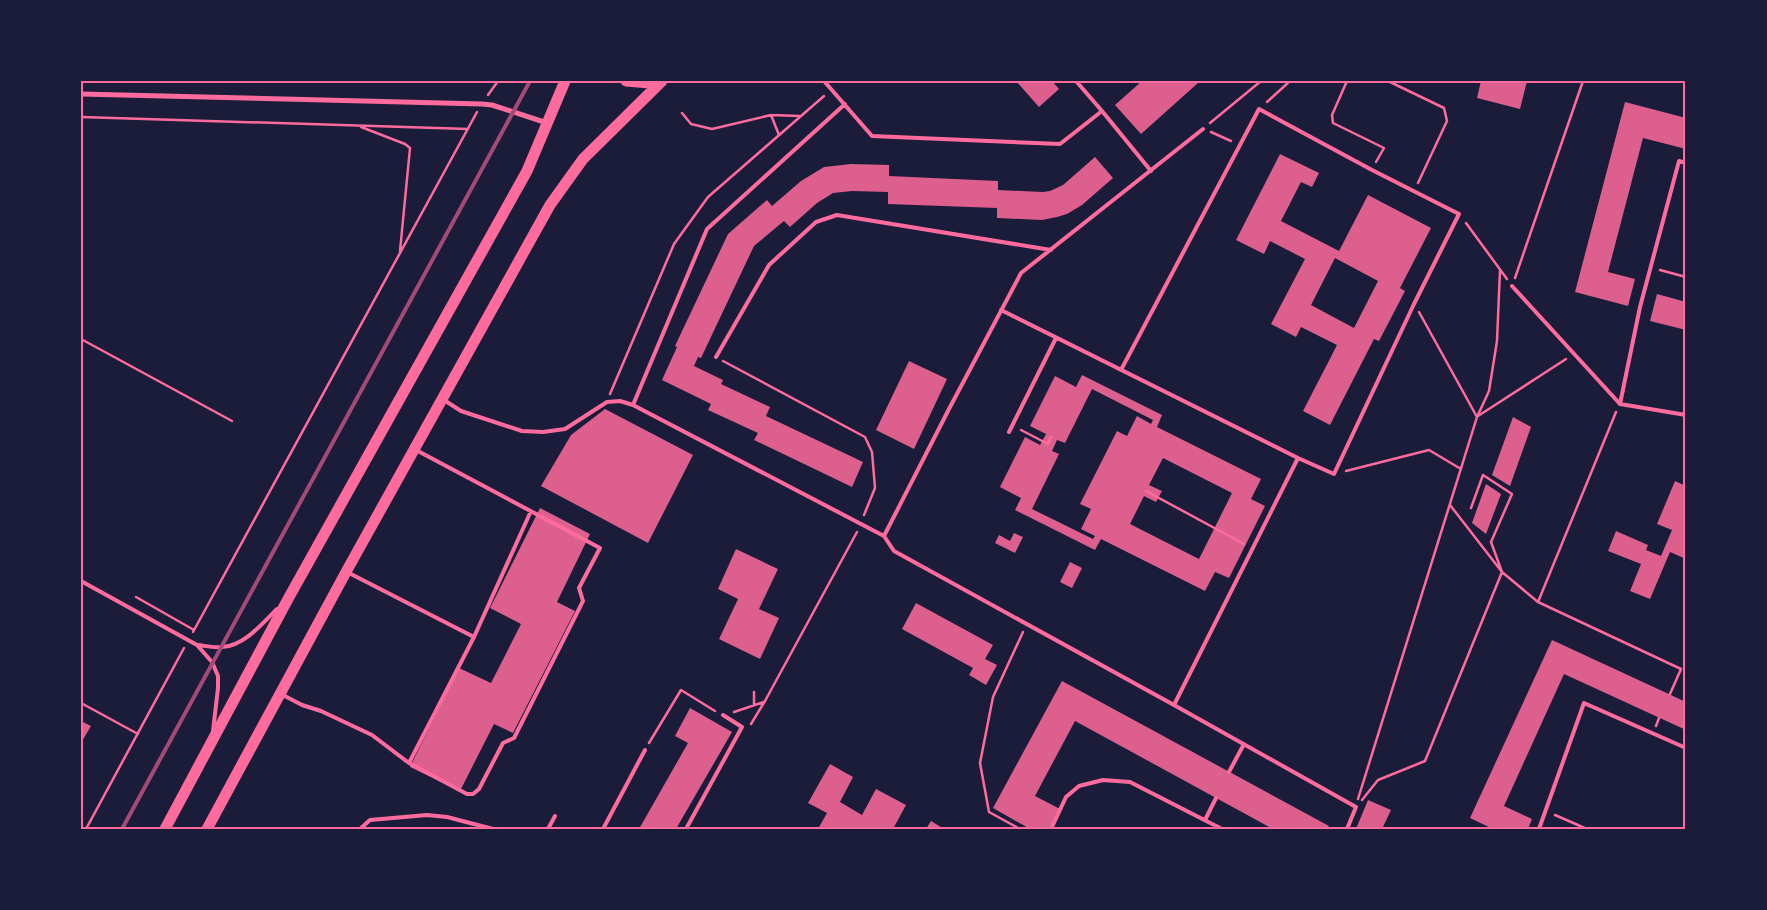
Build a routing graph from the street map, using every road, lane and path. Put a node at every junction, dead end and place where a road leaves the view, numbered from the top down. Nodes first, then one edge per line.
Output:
1 (498, 81) edge
2 (565, 81) edge
3 (626, 81) edge
4 (654, 81) edge
5 (662, 81) edge
6 (824, 81) edge
7 (1076, 81) edge
8 (1261, 81) edge
9 (1290, 81) edge
10 (1347, 81) edge
11 (1388, 81) edge
12 (1583, 81) edge
13 (81, 94) edge
14 (482, 104) junction
15 (845, 104) junction
16 (1259, 109) junction
17 (1102, 111) junction
18 (682, 113) dead end
19 (771, 115) junction
20 (800, 116) dead end
21 (81, 117) edge
22 (548, 123) junction
23 (358, 125) junction
24 (468, 129) junction
25 (1203, 129) junction
26 (779, 135) dead end
27 (1240, 145) junction
28 (1686, 163) edge
29 (1372, 170) junction
30 (1151, 171) junction
31 (1414, 191) junction
32 (1459, 214) junction
33 (1051, 250) junction
34 (400, 254) junction
35 (1651, 267) junction
36 (1500, 270) junction
37 (1686, 277) edge
38 (1512, 286) junction
39 (1414, 304) junction
40 (1001, 310) junction
41 (1056, 338) junction
42 (81, 339) edge
43 (1574, 354) junction
44 (716, 357) joint
45 (1120, 370) junction
46 (442, 399) junction
47 (1620, 404) junction
48 (633, 405) junction
49 (1686, 415) edge
50 (1477, 417) junction
51 (232, 421) dead end
52 (1011, 426) junction
53 (1008, 432) dead end
54 (1051, 437) dead end
55 (414, 449) junction
56 (1298, 458) junction
57 (1461, 469) junction
58 (1334, 474) junction
59 (1146, 491) dead end
60 (1450, 505) junction
61 (1471, 508) dead end
62 (532, 512) junction
63 (861, 524) junction
64 (884, 536) junction
65 (1252, 548) junction
66 (346, 572) junction
67 (1502, 572) junction
68 (81, 581) edge
69 (136, 598) dead end
70 (288, 599) junction
71 (1538, 602) junction
72 (1027, 624) junction
73 (194, 630) junction
74 (474, 637) junction
75 (188, 640) junction
76 (197, 645) junction
77 (754, 692) dead end
78 (280, 693) junction
79 (1670, 694) dead end
80 (81, 702) edge
81 (766, 702) junction
82 (754, 705) junction
83 (1174, 705) junction
84 (723, 716) junction
85 (748, 731) dead end
86 (138, 734) junction
87 (1244, 744) junction
88 (210, 745) junction
89 (1686, 748) edge
90 (645, 750) joint
91 (409, 763) junction
92 (1229, 772) dead end
93 (1216, 798) dead end
94 (1356, 807) junction
95 (1546, 811) junction
96 (554, 816) dead end
97 (1205, 820) junction
98 (86, 829) edge
99 (165, 829) edge
100 (207, 829) edge
101 (360, 829) edge
102 (493, 829) edge
103 (548, 829) edge
104 (603, 829) edge
105 (686, 829) edge
106 (1020, 829) edge
107 (1051, 829) edge
108 (1222, 829) edge
109 (1347, 829) edge
110 (1539, 829) edge
111 (1587, 829) edge

1 - 14 path
2 - 22 main road
3 - 4 main road
5 - 46 main road
6 - 15 lane
7 - 17 lane
8 - 25 path
9 - 16 path
10 - 29 path
11 - 31 path
12 - 38 path
13 - 14 street
14 - 22 street
14 - 24 path
15 - 17 lane
15 - 48 lane
16 - 27 lane
16 - 29 lane
17 - 30 lane
18 - 19 path
19 - 20 path
19 - 26 path
21 - 23 path
22 - 70 main road
23 - 24 path
23 - 34 path
24 - 34 path
25 - 27 path
25 - 30 lane
27 - 45 lane
28 - 35 lane
29 - 31 lane
30 - 33 lane
31 - 32 lane
32 - 36 path
32 - 39 lane
33 - 40 lane
33 - 44 lane
34 - 73 path
35 - 37 path
35 - 47 lane
36 - 38 path
36 - 50 path
38 - 43 lane
39 - 50 path
39 - 58 lane
40 - 41 lane
40 - 64 lane
41 - 45 lane
41 - 52 lane
42 - 51 path
43 - 47 lane
43 - 50 path
44 - 63 path
45 - 56 lane
46 - 48 lane
46 - 55 main road
47 - 49 lane
47 - 71 path
48 - 63 lane
50 - 57 path
52 - 53 lane
52 - 54 path
55 - 62 lane
55 - 66 main road
56 - 58 lane
56 - 65 lane
57 - 58 path
57 - 60 path
59 - 65 path
60 - 67 path
60 - 94 path
61 - 67 path
62 - 74 lane
62 - 91 lane
63 - 64 lane
63 - 81 path
64 - 72 lane
65 - 83 lane
66 - 74 lane
66 - 78 main road
67 - 71 path
67 - 94 path
68 - 75 lane
69 - 73 path
70 - 76 lane
70 - 88 main road
71 - 79 path
72 - 83 lane
72 - 106 path
73 - 75 path
74 - 91 lane
75 - 76 lane
75 - 86 path
76 - 88 lane
77 - 82 path
78 - 91 lane
78 - 100 main road
80 - 86 path
81 - 82 path
81 - 85 path
82 - 84 path
83 - 87 lane
84 - 90 path
84 - 105 lane
86 - 98 path
87 - 92 lane
87 - 94 lane
88 - 99 main road
89 - 95 lane
90 - 104 lane
93 - 97 lane
94 - 109 lane
95 - 110 lane
95 - 111 path
96 - 103 lane
97 - 107 lane
97 - 108 lane
101 - 102 lane

